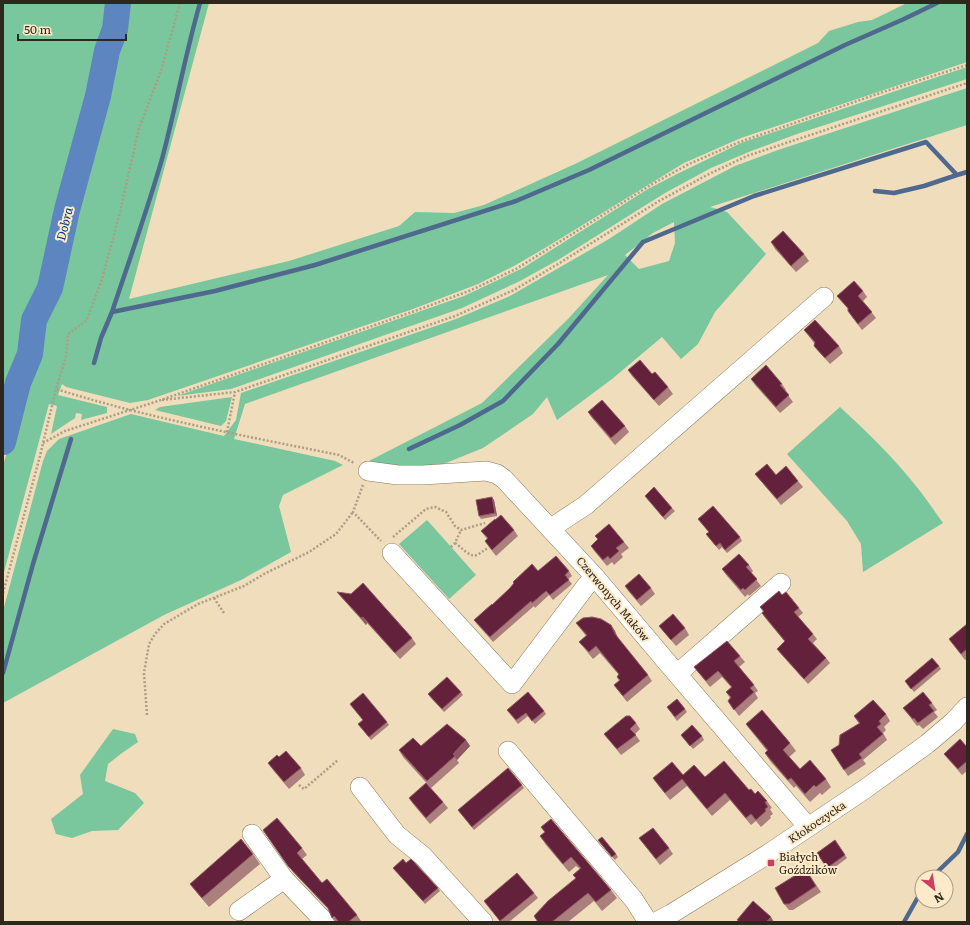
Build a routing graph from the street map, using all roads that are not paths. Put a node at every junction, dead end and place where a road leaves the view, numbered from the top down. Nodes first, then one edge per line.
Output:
1 (824, 297) dead end
2 (368, 471) road end
3 (551, 528) junction
4 (393, 545) road end
5 (595, 577) junction
6 (781, 583) dead end
7 (677, 674) junction
8 (967, 706) edge
9 (508, 751) dead end
10 (360, 787) dead end
11 (808, 827) junction
12 (252, 834) dead end
13 (284, 879) junction
14 (239, 911) dead end
15 (325, 922) edge
16 (483, 922) edge
17 (648, 922) edge
18 (656, 922) edge

1 - 3 street
2 - 3 street, Czerwonych Maków
3 - 5 street, Czerwonych Maków
4 - 5 street
5 - 7 street, Czerwonych Maków
6 - 7 street
7 - 11 street, Czerwonych Maków
8 - 11 street, Kłokoczycka
9 - 17 street
10 - 16 street
11 - 18 street, Kłokoczycka
12 - 13 street
13 - 14 street
13 - 15 street

